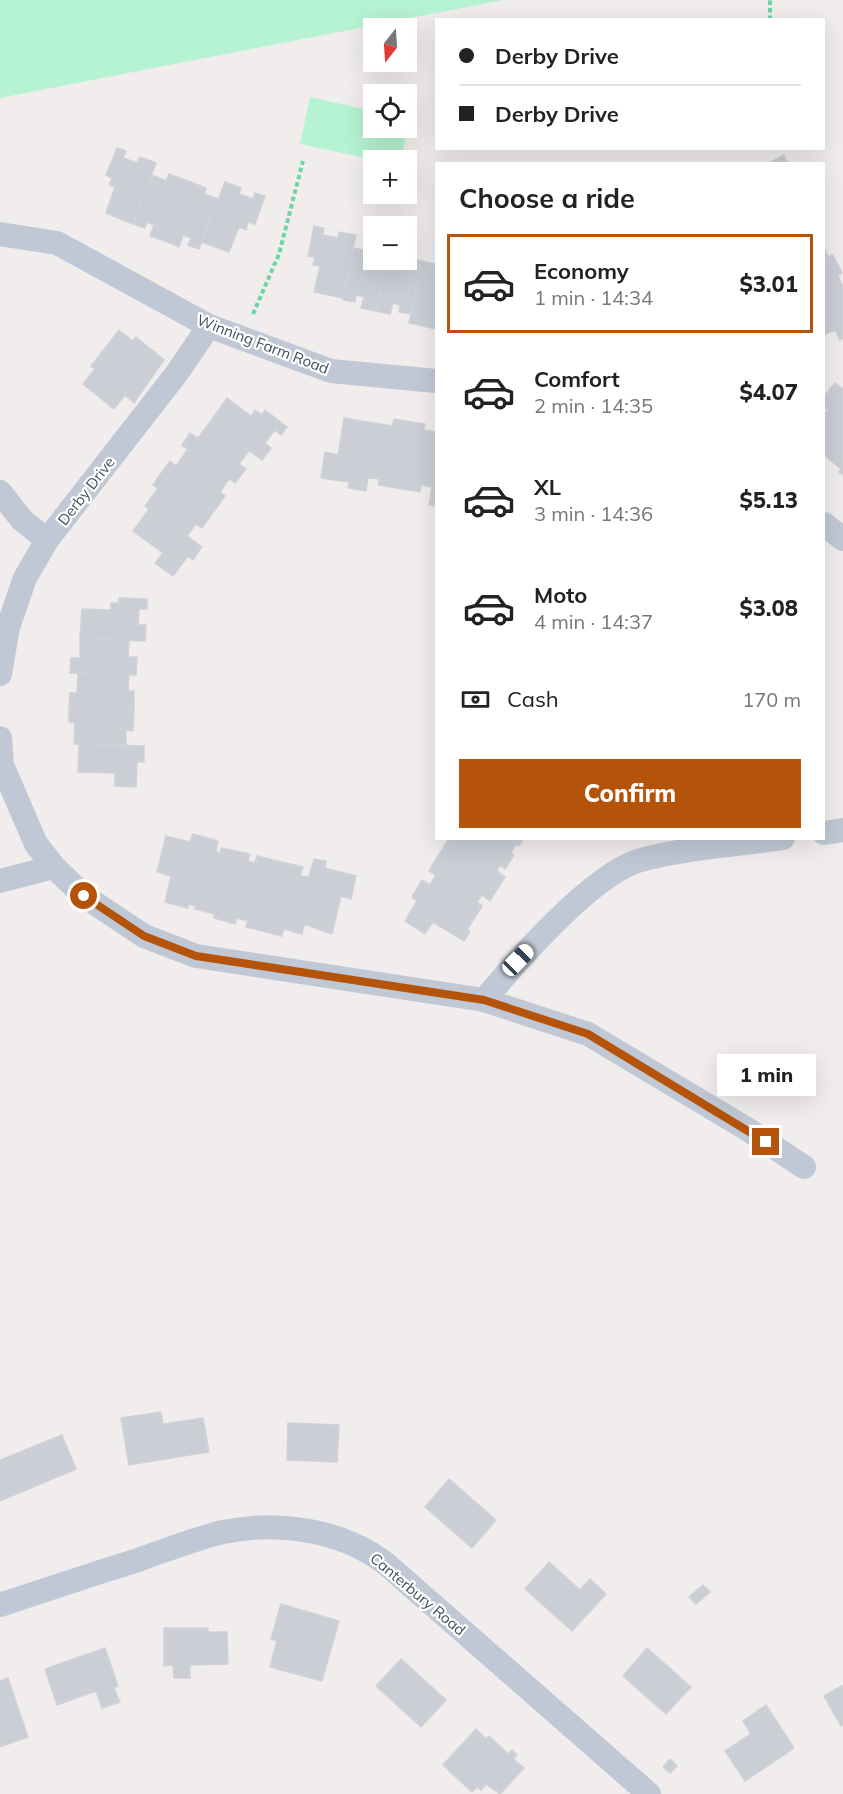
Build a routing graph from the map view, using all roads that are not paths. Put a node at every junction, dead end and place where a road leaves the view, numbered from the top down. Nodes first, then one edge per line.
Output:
1 (0, 234) edge
2 (209, 326) junction
3 (435, 381) edge
4 (0, 492) edge
5 (825, 525) edge
6 (843, 539) edge
7 (48, 540) junction
8 (0, 674) edge
9 (0, 738) edge
10 (843, 830) edge
11 (825, 833) edge
12 (770, 840) edge
13 (54, 867) junction
14 (0, 881) edge
15 (484, 1000) junction
16 (804, 1167) dead end
17 (0, 1605) edge
18 (650, 1794) edge

1 - 2 street, Winning Farm Road
2 - 3 street, Winning Farm Road
2 - 7 street, Derby Drive
4 - 7 street
5 - 6 street
7 - 8 street, Derby Drive
9 - 13 street
10 - 11 street
12 - 15 street
13 - 14 street
13 - 15 street
15 - 16 street
17 - 18 street, Canterbury Road

